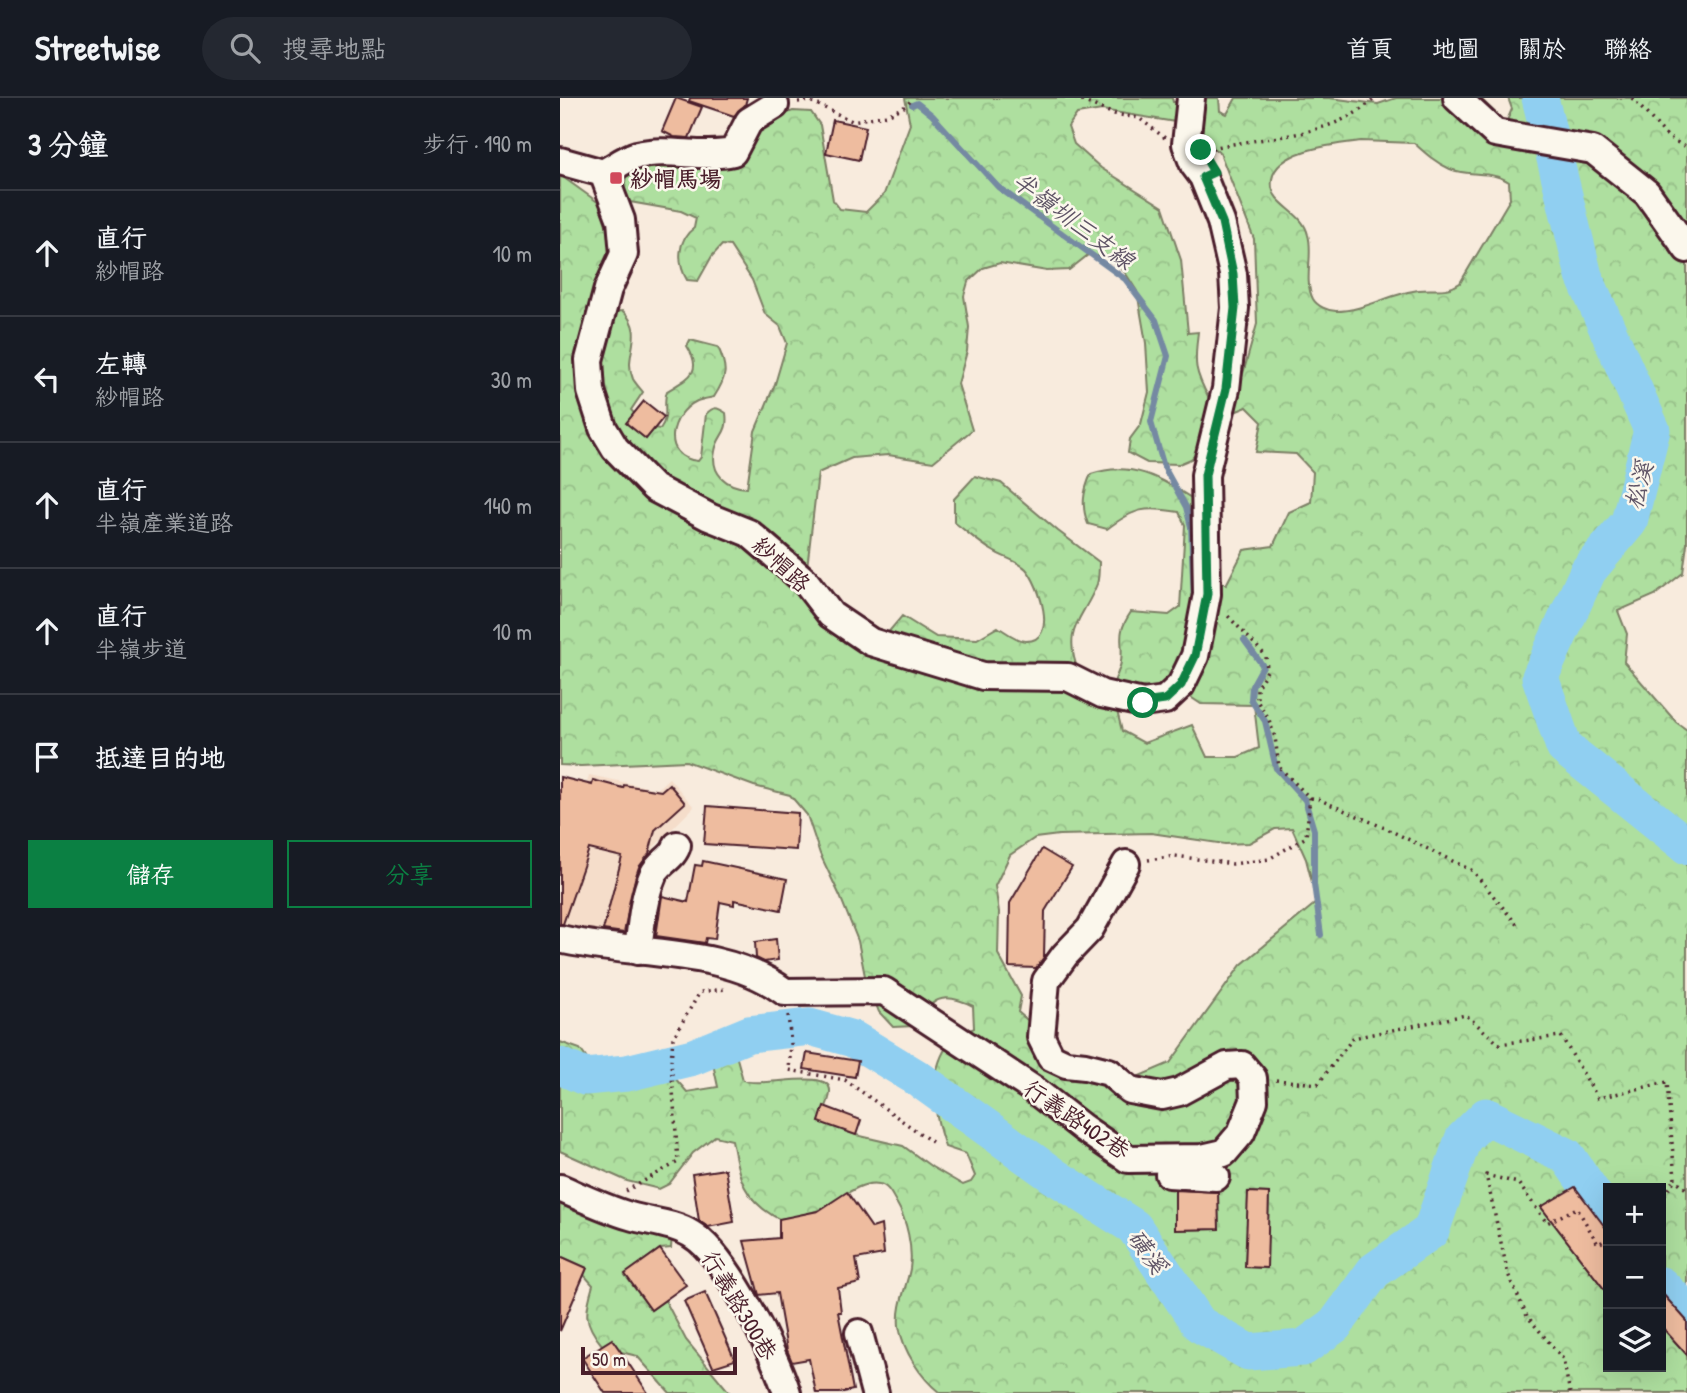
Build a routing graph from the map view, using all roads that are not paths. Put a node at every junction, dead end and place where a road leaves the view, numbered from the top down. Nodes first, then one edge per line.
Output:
1 (1191, 98) edge
2 (1457, 98) edge
3 (775, 105) road end
4 (560, 161) edge
5 (603, 173) junction
6 (1687, 249) edge
7 (677, 845) dead end
8 (1126, 864) road end
9 (560, 939) edge
10 (638, 951) junction
11 (1128, 1159) junction
12 (1216, 1177) dead end
13 (560, 1188) edge
14 (859, 1333) dead end
15 (787, 1393) edge
16 (875, 1393) edge

1 - 5 street, 紗帽路
2 - 6 street
3 - 5 street
4 - 5 street
7 - 10 street
8 - 11 street, 行義路402巷
9 - 10 street, 行義路402巷
10 - 11 street, 行義路402巷
11 - 12 street
13 - 15 street, 行義路300巷
14 - 16 street

